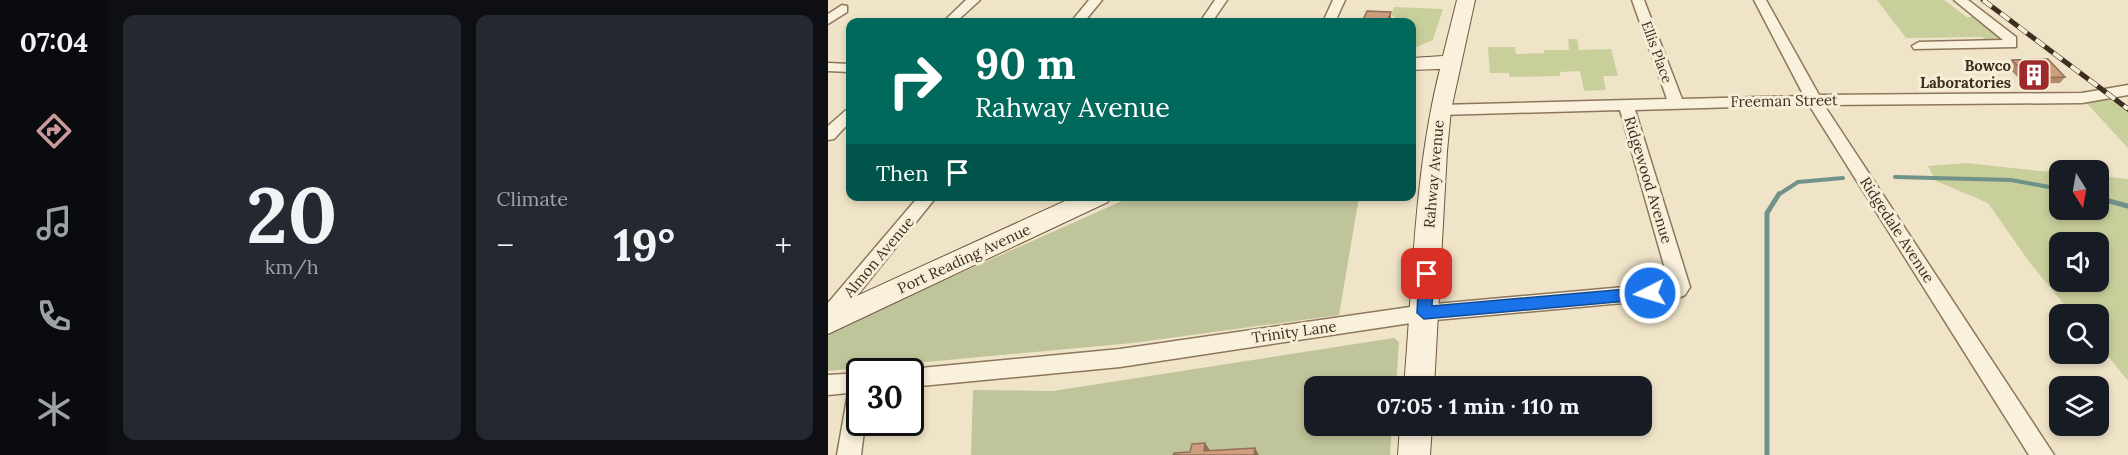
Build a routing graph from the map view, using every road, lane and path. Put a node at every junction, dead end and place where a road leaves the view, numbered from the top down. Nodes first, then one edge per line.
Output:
1 (974, 0) edge
2 (1096, 0) edge
3 (1221, 0) edge
4 (1339, 0) edge
5 (1466, 0) edge
6 (1638, 0) edge
7 (1760, 0) edge
8 (1960, 0) edge
9 (842, 9) dead end
10 (954, 18) edge
11 (1080, 18) edge
12 (1209, 18) edge
13 (1331, 18) edge
14 (828, 20) edge
15 (1919, 46) dead end
16 (1451, 62) junction
17 (1416, 64) edge
18 (828, 67) edge
19 (846, 68) edge
20 (2128, 90) edge
21 (1815, 100) junction
22 (1676, 104) junction
23 (1626, 105) junction
24 (1440, 110) junction
25 (846, 118) edge
26 (828, 135) edge
27 (925, 201) edge
28 (1087, 201) edge
29 (1678, 290) joint
30 (1424, 313) junction
31 (828, 317) edge
32 (828, 322) edge
33 (1420, 376) edge
34 (924, 377) edge
35 (846, 384) edge
36 (828, 385) edge
37 (852, 436) edge
38 (1415, 436) edge
39 (849, 455) edge
40 (1414, 455) edge
41 (2042, 455) edge

1 - 10 street
2 - 11 street
3 - 12 street
4 - 13 street
5 - 16 street, Rahway Avenue
6 - 22 street, Ellis Place
7 - 21 street, Ridgedale Avenue
8 - 15 street
9 - 14 street
16 - 17 street
16 - 24 street, Rahway Avenue
18 - 19 street
20 - 21 street, Freeman Street
21 - 22 street, Freeman Street
21 - 41 street, Ridgedale Avenue
22 - 23 street, Freeman Street
23 - 24 street, Freeman Street
23 - 29 street, Ridgewood Avenue
24 - 30 street, Rahway Avenue
25 - 26 street
27 - 31 street, Almon Avenue
28 - 32 street, Port Reading Avenue
29 - 30 street, Trinity Lane
30 - 33 street, Rahway Avenue
30 - 34 street, Trinity Lane
35 - 36 street
37 - 39 street
38 - 40 street

